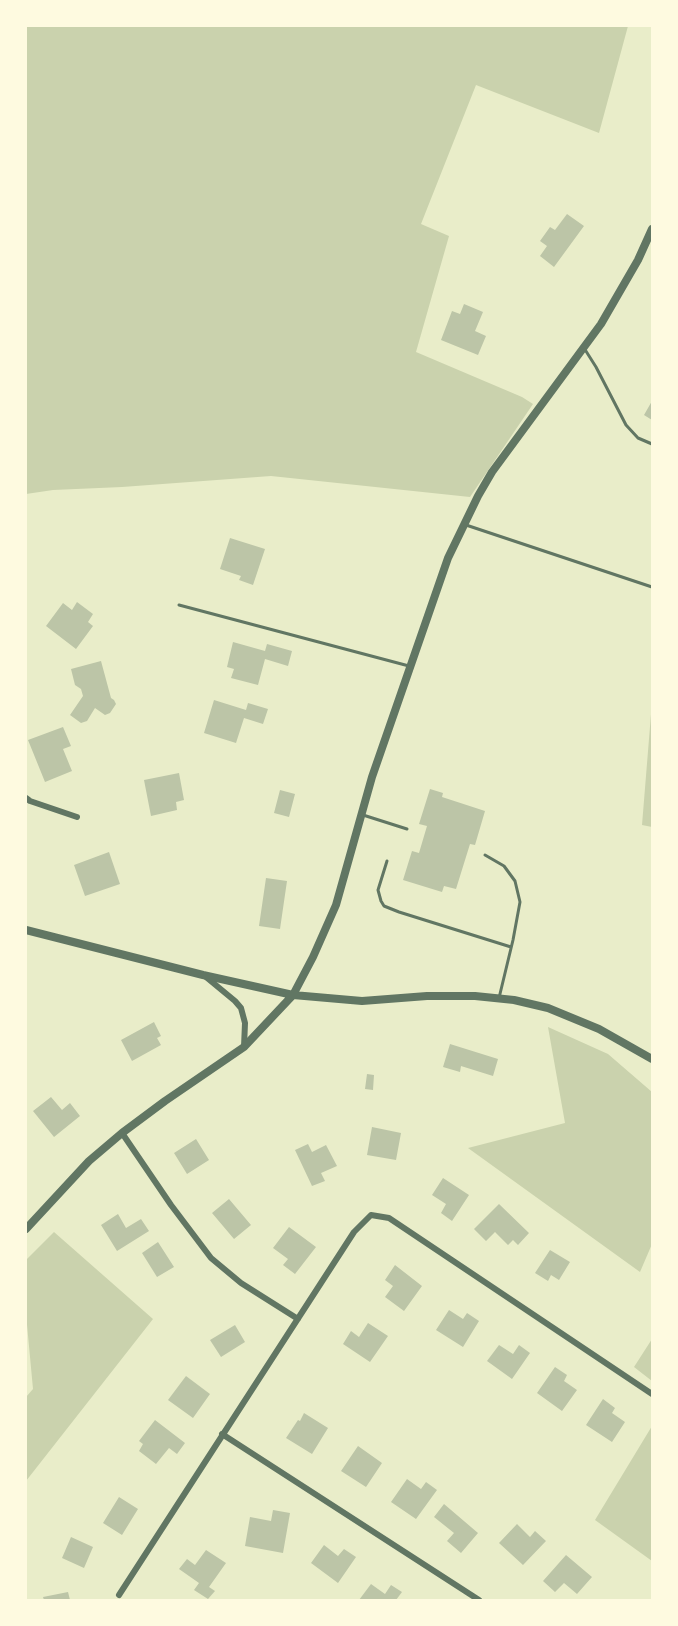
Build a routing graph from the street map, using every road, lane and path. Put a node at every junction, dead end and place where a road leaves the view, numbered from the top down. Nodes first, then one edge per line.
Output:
1 (652, 229) edge
2 (584, 348) junction
3 (652, 444) edge
4 (464, 524) junction
5 (652, 587) edge
6 (179, 604) dead end
7 (410, 667) junction
8 (26, 798) edge
9 (362, 814) junction
10 (77, 817) dead end
11 (407, 829) dead end
12 (485, 855) dead end
13 (387, 861) dead end
14 (26, 930) edge
15 (512, 947) junction
16 (203, 975) junction
17 (292, 995) junction
18 (499, 998) junction
19 (244, 1047) junction
20 (652, 1059) edge
21 (122, 1133) junction
22 (26, 1229) edge
23 (298, 1319) junction
24 (652, 1394) edge
25 (222, 1434) junction
26 (118, 1595) dead end
27 (479, 1600) edge

1 - 2 street
2 - 3 lane
2 - 4 street
4 - 5 lane
4 - 7 street
6 - 7 lane
7 - 9 street
8 - 10 street
9 - 11 lane
9 - 17 street
12 - 15 lane
13 - 15 lane
14 - 16 street
15 - 18 lane
16 - 17 street
16 - 19 street
17 - 18 street
17 - 19 street
18 - 20 street
19 - 21 street
21 - 22 street
21 - 23 street
23 - 24 street
23 - 25 street
25 - 26 street
25 - 27 street

